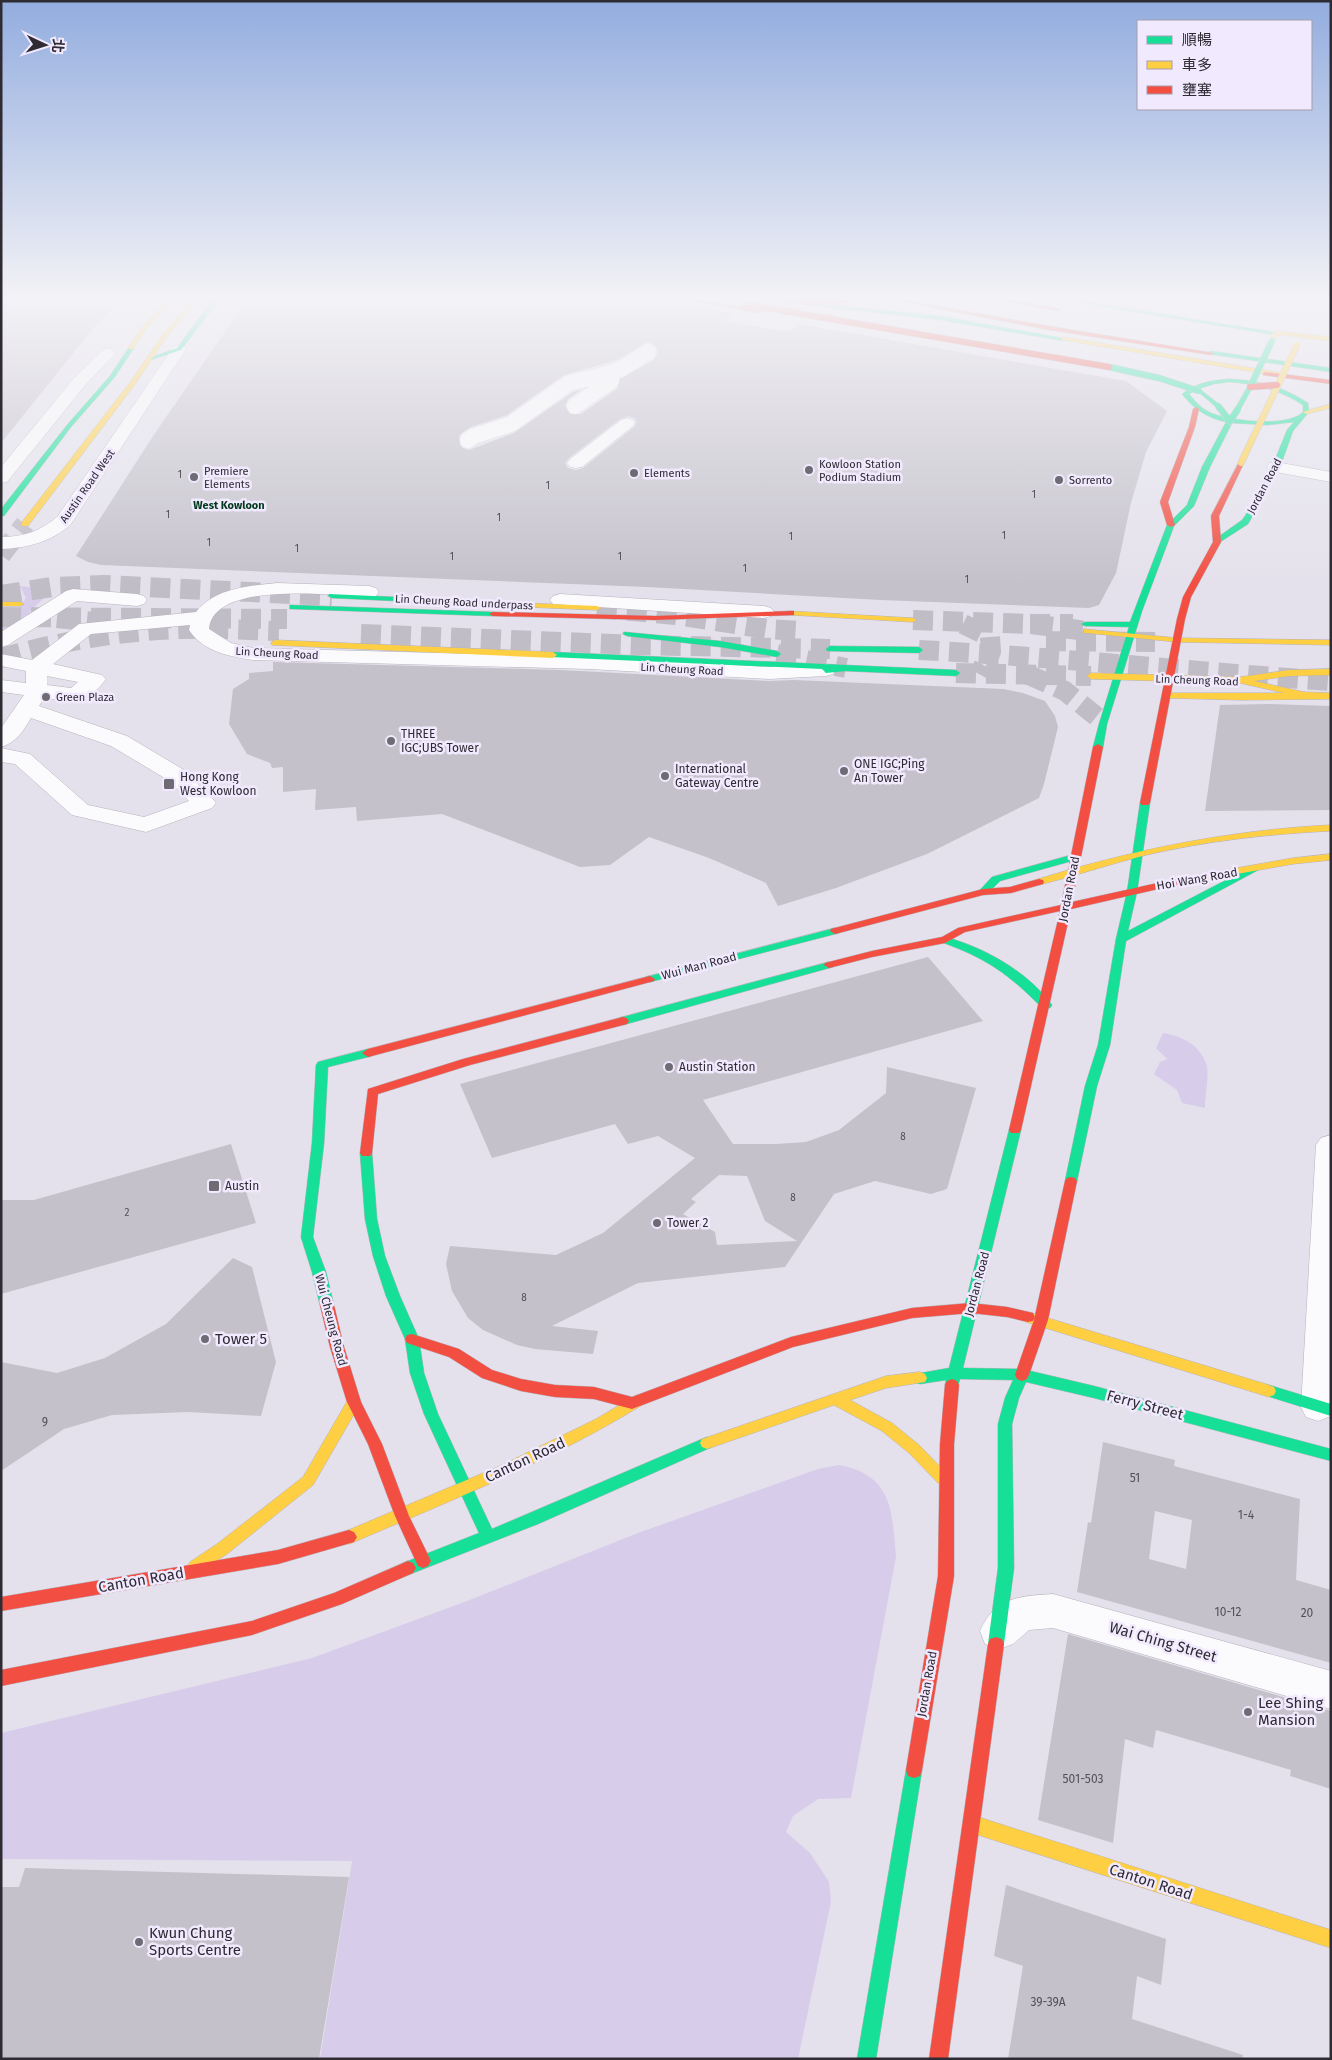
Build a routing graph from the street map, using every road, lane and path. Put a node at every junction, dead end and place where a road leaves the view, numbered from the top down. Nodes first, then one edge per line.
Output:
1 (70, 393) edge
2 (98, 393) edge
3 (124, 393) edge
4 (150, 393) edge
5 (555, 393) edge
6 (595, 393) edge
7 (1203, 393) edge
8 (1247, 393) edge
9 (1274, 393) edge
10 (1290, 393) edge
11 (1185, 394) edge
12 (576, 406) dead end
13 (1331, 406) edge
14 (1196, 409) junction
15 (1302, 415) junction
16 (1230, 421) junction
17 (627, 423) dead end
18 (468, 440) dead end
19 (576, 463) dead end
20 (1276, 467) junction
21 (1331, 477) edge
22 (1, 478) edge
23 (1, 514) edge
24 (25, 524) tunnel mouth
25 (1171, 525) junction
26 (1217, 542) junction
27 (1, 543) tunnel mouth
28 (332, 596) tunnel mouth
29 (137, 600) dead end
30 (1, 604) edge
31 (20, 604) dead end
32 (293, 607) tunnel mouth
33 (596, 608) tunnel mouth
34 (793, 613) junction
35 (201, 618) junction
36 (914, 620) tunnel mouth
37 (1086, 628) tunnel mouth
38 (1133, 631) junction
39 (617, 634) dead end
40 (1177, 640) junction
41 (1, 641) edge
42 (916, 642) tunnel mouth
43 (275, 643) tunnel mouth
44 (1331, 643) edge
45 (830, 648) tunnel mouth
46 (777, 654) tunnel mouth
47 (1, 660) edge
48 (36, 666) junction
49 (836, 669) junction
50 (1331, 672) edge
51 (956, 673) tunnel mouth
52 (1091, 676) tunnel mouth
53 (1117, 676) junction
54 (1170, 679) junction
55 (1240, 680) junction
56 (1, 686) edge
57 (1167, 695) junction
58 (1304, 695) junction
59 (1331, 696) edge
60 (32, 700) junction
61 (5, 732) edge
62 (1, 755) edge
63 (1331, 828) edge
64 (1137, 855) junction
65 (1076, 857) junction
66 (1331, 857) edge
67 (1255, 869) junction
68 (1075, 870) junction
69 (983, 892) junction
70 (1132, 892) junction
71 (1065, 908) junction
72 (1122, 939) junction
73 (945, 940) junction
74 (1046, 1005) junction
75 (322, 1065) joint
76 (1331, 1145) edge
77 (972, 1308) junction
78 (1041, 1320) junction
79 (412, 1339) junction
80 (956, 1373) junction
81 (1021, 1375) junction
82 (835, 1398) junction
83 (354, 1402) junction
84 (632, 1403) junction
85 (1325, 1409) edge
86 (1331, 1455) edge
87 (947, 1483) junction
88 (466, 1487) junction
89 (402, 1516) junction
90 (488, 1538) junction
91 (423, 1561) junction
92 (187, 1573) junction
93 (1, 1604) edge
94 (998, 1631) junction
95 (1, 1678) edge
96 (1331, 1690) edge
97 (972, 1824) junction
98 (1331, 1939) edge
99 (866, 2059) edge
100 (938, 2059) edge

1 - 22 street
2 - 23 main road
3 - 24 main road, Austin Road West
4 - 27 street, Austin Road West
5 - 18 street, bridge
6 - 12 street, bridge
7 - 16 main road, bridge
8 - 16 main road, Jordan Road, bridge
9 - 26 main road, bridge
10 - 15 main road
11 - 14 main road
13 - 15 main road
14 - 15 main road
14 - 25 main road
15 - 20 main road, Jordan Road
16 - 25 main road, Jordan Road
17 - 19 street
20 - 21 street
20 - 26 main road, Jordan Road
25 - 38 main road, Jordan Road
26 - 40 main road, Jordan Road
28 - 33 main road, Lin Cheung Road underpass
29 - 41 street
30 - 31 main road
32 - 34 main road
34 - 35 street
34 - 36 main road
35 - 48 street
35 - 49 street, Lin Cheung Road
37 - 38 main road
38 - 40 main road
38 - 53 main road, Jordan Road
39 - 46 main road
40 - 44 main road
40 - 54 main road, Jordan Road
42 - 45 main road
43 - 49 main road
47 - 48 street
48 - 60 street
48 - 60 street
49 - 51 main road, Lin Cheung Road
50 - 55 main road
52 - 53 main road, Lin Cheung Road
53 - 54 main road, Lin Cheung Road
53 - 65 main road, Jordan Road
54 - 55 main road, Lin Cheung Road
54 - 57 main road, Jordan Road
55 - 58 main road, Lin Cheung Road
56 - 60 street
57 - 58 main road
57 - 64 main road, Jordan Road
58 - 59 main road, Lin Cheung Road
60 - 61 street
60 - 62 street
63 - 64 main road
64 - 68 main road
64 - 70 main road, Jordan Road
65 - 68 main road, Jordan Road
65 - 69 main road
66 - 67 main road, Hoi Wang Road
67 - 70 main road, Hoi Wang Road
67 - 72 main road
68 - 69 main road, Wui Man Road
68 - 71 main road, Jordan Road
69 - 75 main road, Wui Man Road
70 - 71 main road, Hoi Wang Road
70 - 72 main road, Jordan Road
71 - 73 main road
71 - 74 main road, Jordan Road
72 - 78 main road, Jordan Road
73 - 74 main road
73 - 79 main road
74 - 77 main road, Jordan Road
75 - 83 main road, Wui Cheung Road
76 - 85 street
77 - 78 main road, Canton Road
77 - 80 main road, Jordan Road
77 - 84 main road, Canton Road
78 - 81 main road, Jordan Road
78 - 85 main road
79 - 84 main road
79 - 88 main road
80 - 81 main road, Ferry Street
80 - 82 main road
80 - 87 main road, Jordan Road
81 - 86 main road, Ferry Street
81 - 94 main road, Jordan Road
82 - 87 main road
82 - 90 main road
83 - 89 main road, Wui Cheung Road
83 - 92 main road
84 - 88 main road, Canton Road
87 - 99 main road, Jordan Road
88 - 89 main road, Canton Road
88 - 90 main road
89 - 91 main road, Wui Cheung Road
89 - 92 main road, Canton Road
90 - 91 main road
91 - 95 main road
92 - 93 main road, Canton Road
94 - 96 street, Wai Ching Street
94 - 97 main road, Jordan Road
97 - 98 main road, Canton Road
97 - 100 main road, Jordan Road

